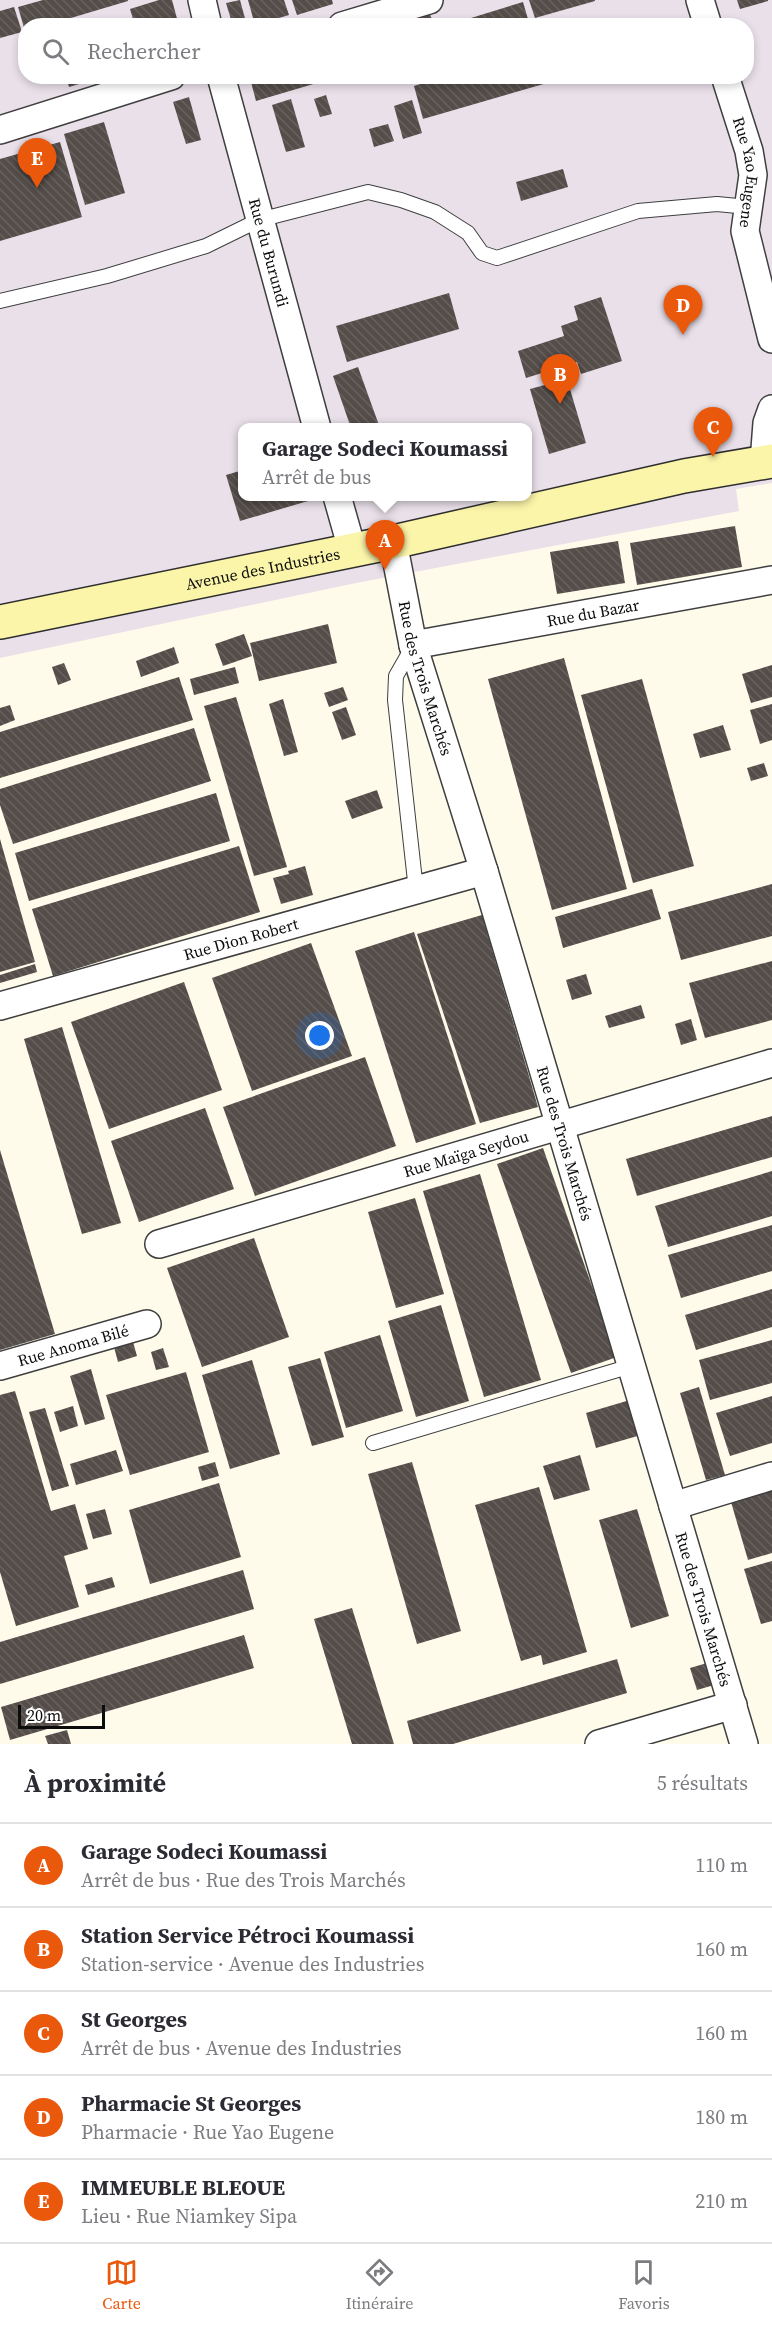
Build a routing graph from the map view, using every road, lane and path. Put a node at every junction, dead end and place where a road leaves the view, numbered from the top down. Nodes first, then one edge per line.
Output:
1 (202, 0) edge
2 (429, 0) edge
3 (700, 0) edge
4 (206, 18) edge
5 (369, 18) edge
6 (706, 18) edge
7 (146, 84) edge
8 (223, 84) edge
9 (727, 84) edge
10 (0, 130) edge
11 (748, 207) junction
12 (259, 220) junction
13 (0, 301) edge
14 (772, 339) edge
15 (772, 409) edge
16 (316, 423) edge
17 (768, 461) edge
18 (338, 501) edge
19 (393, 542) junction
20 (351, 549) junction
21 (772, 580) edge
22 (0, 622) edge
23 (413, 645) junction
24 (484, 871) junction
25 (416, 890) junction
26 (0, 1006) edge
27 (772, 1063) edge
28 (560, 1125) junction
29 (159, 1244) dead end
30 (147, 1324) dead end
31 (631, 1365) junction
32 (0, 1366) edge
33 (373, 1443) dead end
34 (772, 1476) edge
35 (673, 1506) junction
36 (733, 1705) junction
37 (599, 1744) edge
38 (744, 1744) edge

1 - 4 street
2 - 5 street
3 - 6 street
7 - 10 street
8 - 12 street, Rue du Burundi
9 - 11 street, Rue Yao Eugene
11 - 12 lane
11 - 14 street, Rue Yao Eugene
12 - 13 lane
12 - 16 street, Rue du Burundi
15 - 17 street
17 - 19 street, Avenue des Industries
18 - 20 street
19 - 20 street, Avenue des Industries
19 - 23 street, Rue des Trois Marchés
20 - 22 street, Avenue des Industries
21 - 23 street, Rue du Bazar
23 - 24 street, Rue des Trois Marchés
23 - 25 lane
24 - 25 street, Rue Dion Robert
24 - 28 street, Rue des Trois Marchés
25 - 26 street, Rue Dion Robert
27 - 28 street, Rue Maïga Seydou
28 - 29 street, Rue Maïga Seydou
28 - 31 street, Rue des Trois Marchés
30 - 32 street, Rue Anoma Bilé
31 - 33 lane
31 - 35 street, Rue des Trois Marchés
34 - 35 street
35 - 36 street, Rue des Trois Marchés
36 - 37 street
36 - 38 street, Rue des Trois Marchés

